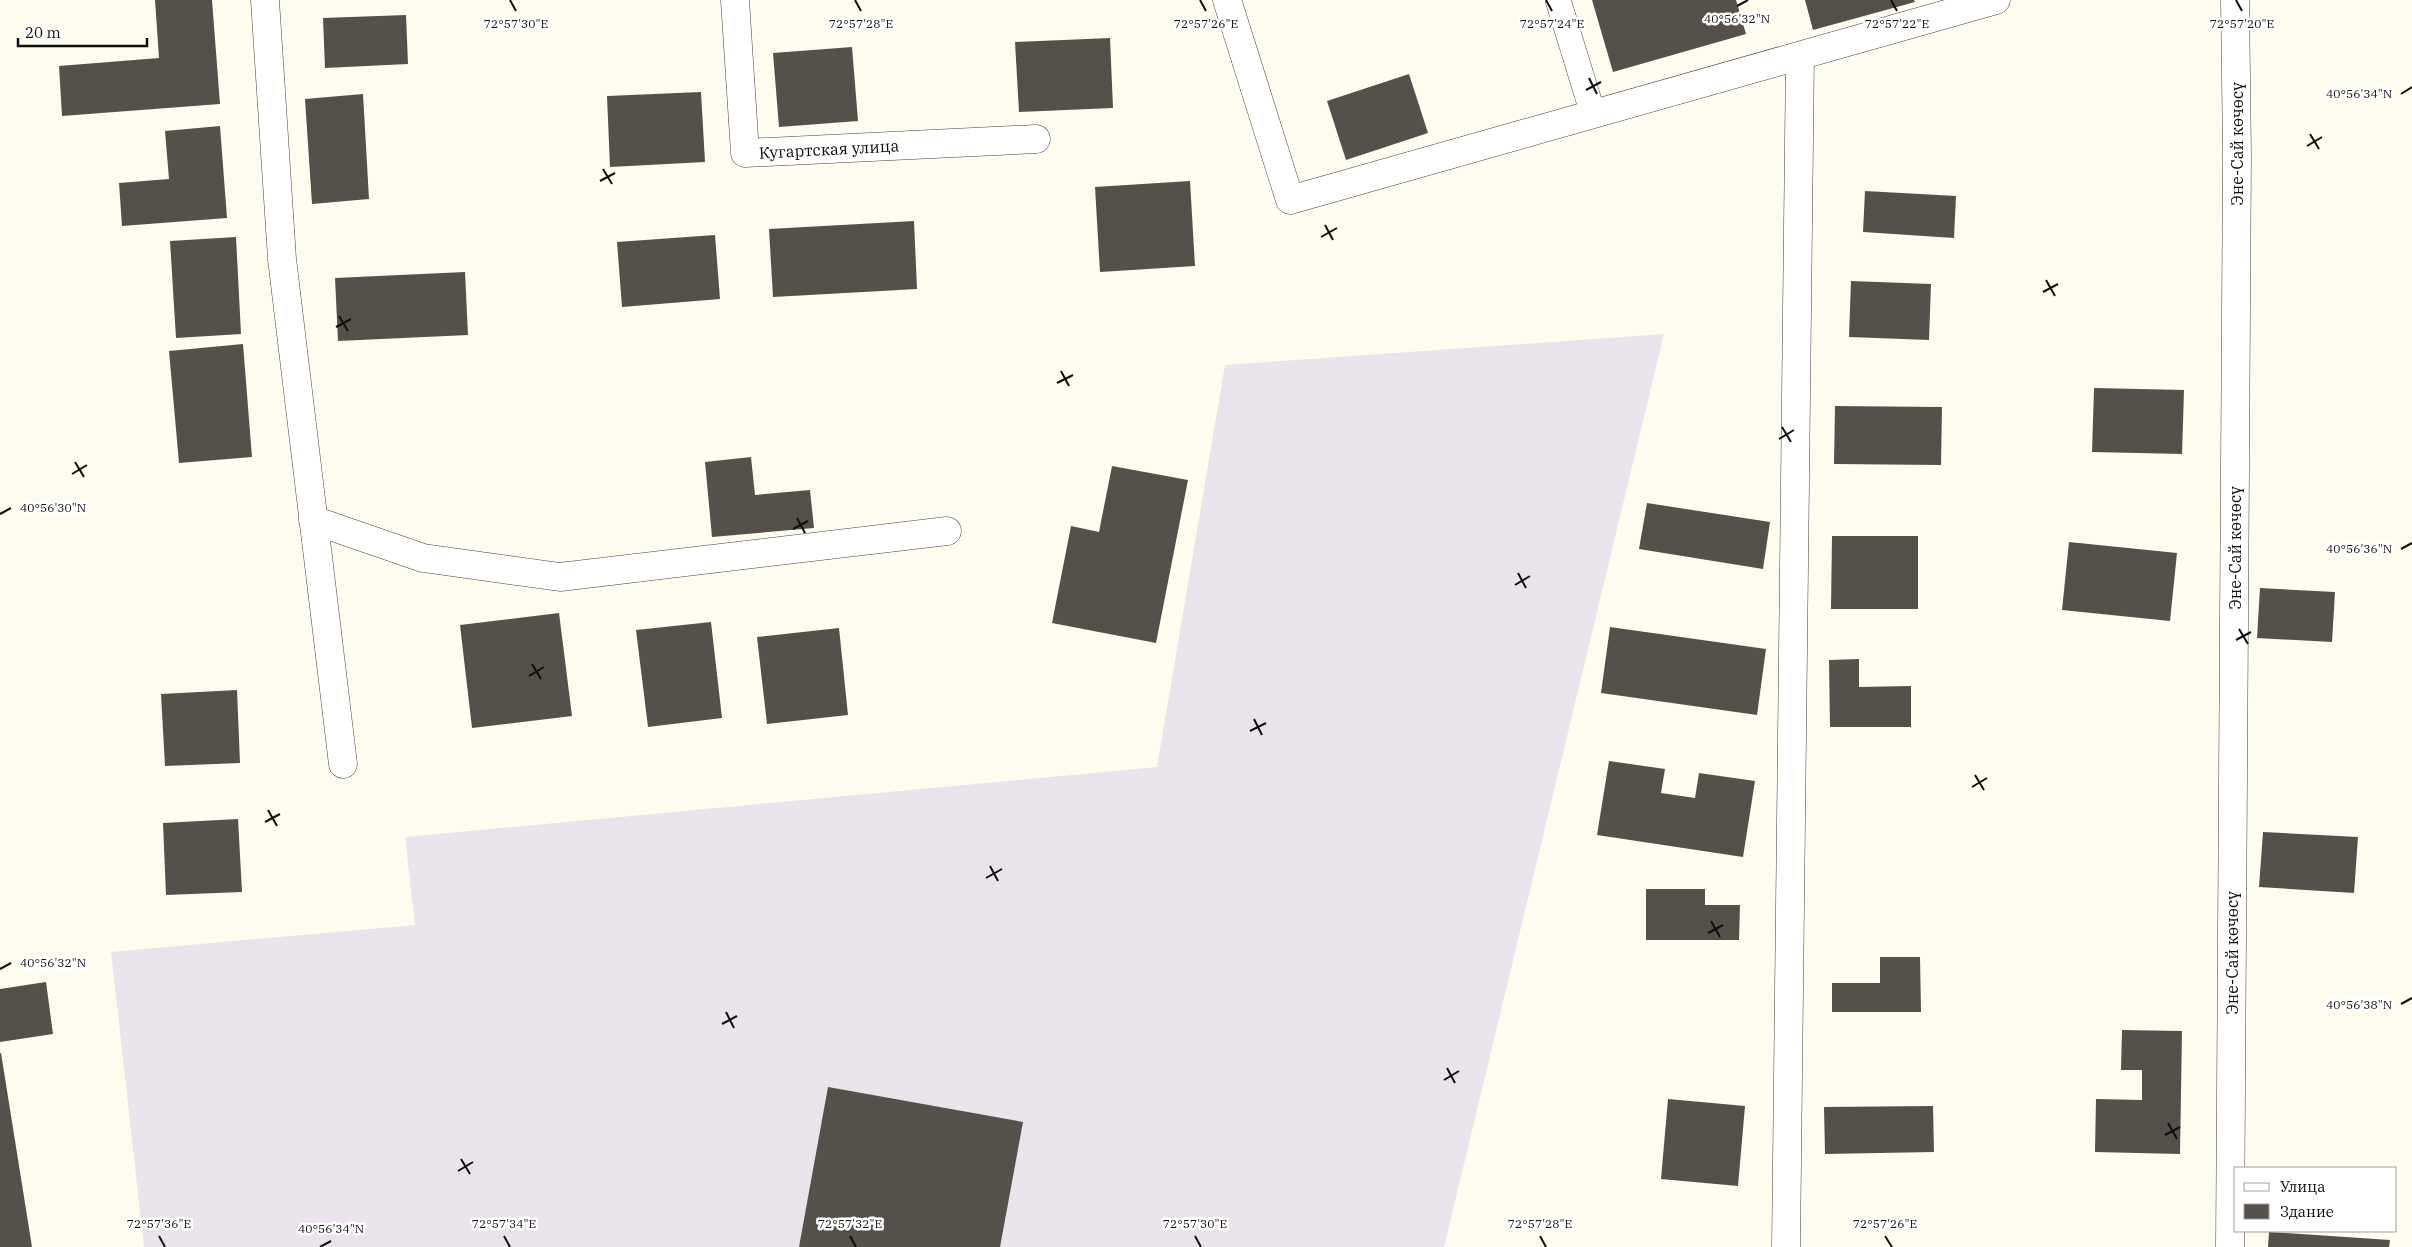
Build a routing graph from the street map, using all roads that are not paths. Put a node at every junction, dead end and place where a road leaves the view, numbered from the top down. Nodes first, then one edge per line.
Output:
1 (265, 0) edge
2 (735, 0) edge
3 (1227, 0) edge
4 (1558, 0) edge
5 (1996, 0) edge
6 (2235, 0) edge
7 (1942, 7) edge
8 (1800, 56) junction
9 (1593, 114) junction
10 (1036, 139) dead end
11 (313, 520) junction
12 (947, 531) dead end
13 (343, 764) dead end
14 (1786, 1247) edge
15 (2230, 1247) edge

1 - 11 street
2 - 10 street, Кугартская улица
3 - 9 street
4 - 9 lane
5 - 7 street
6 - 15 street, Эне-Сай көчөсү
7 - 8 street
8 - 9 street
8 - 14 street
11 - 12 street
11 - 13 street

